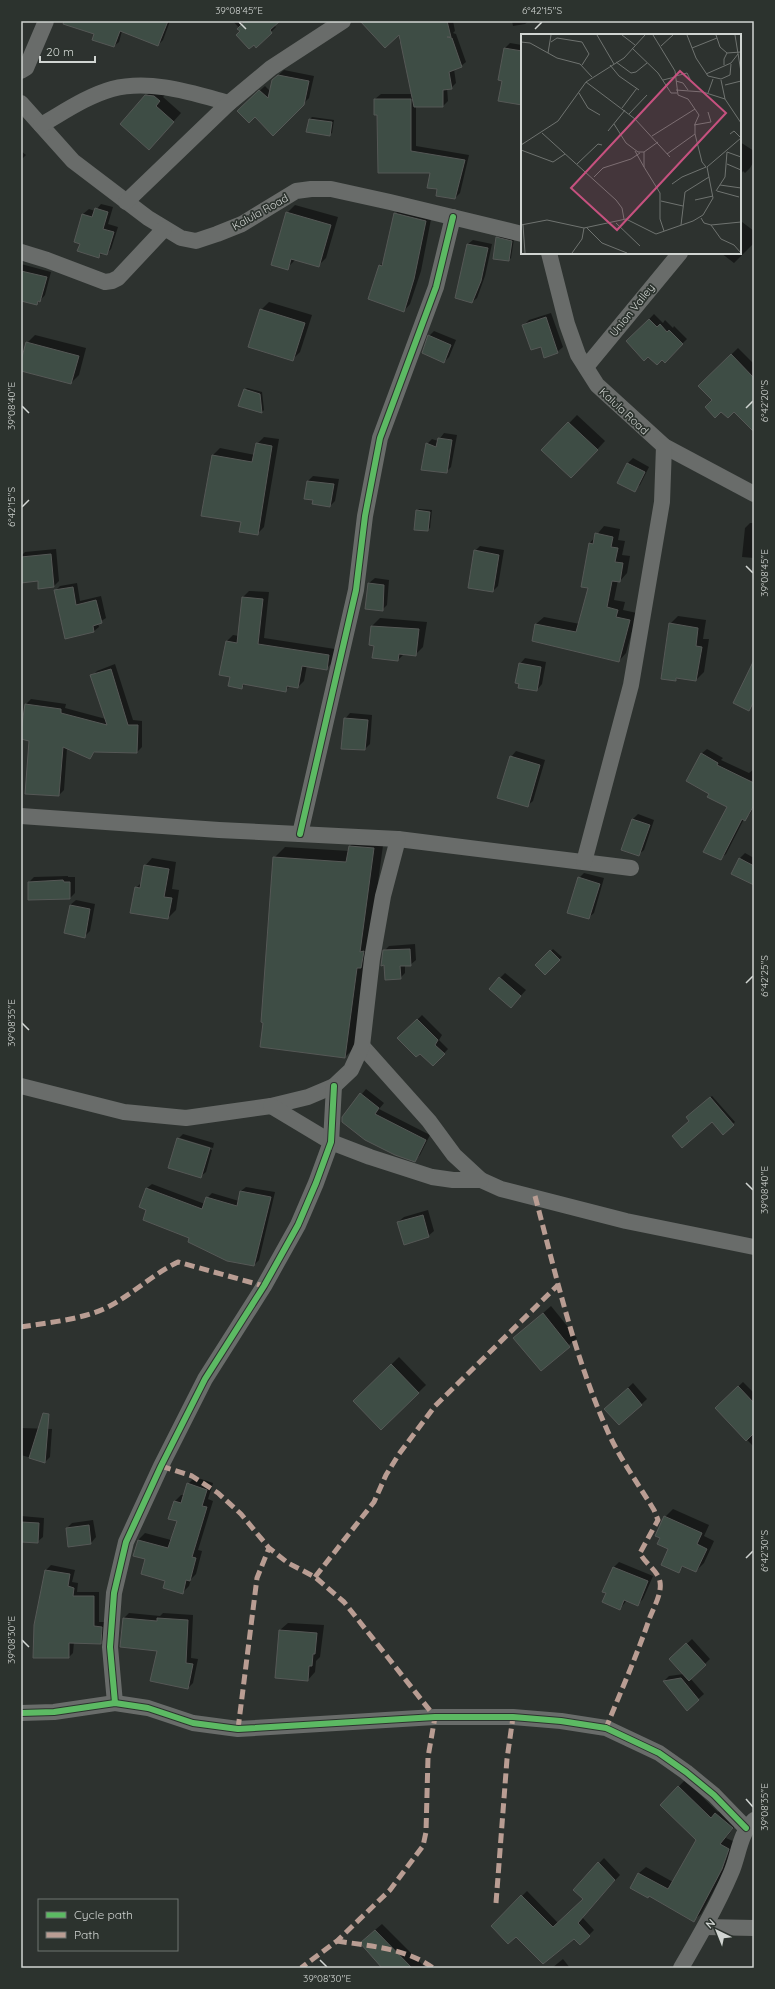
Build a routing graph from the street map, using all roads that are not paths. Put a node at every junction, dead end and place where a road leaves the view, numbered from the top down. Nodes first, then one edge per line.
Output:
1 (46, 21) edge
2 (343, 21) edge
3 (21, 71) edge
4 (21, 103) edge
5 (229, 103) junction
6 (41, 125) junction
7 (126, 202) junction
8 (453, 217) junction
9 (164, 229) junction
10 (521, 234) edge
11 (21, 252) edge
12 (549, 254) edge
13 (679, 254) edge
14 (586, 368) junction
15 (664, 446) junction
16 (754, 494) edge
17 (21, 816) edge
18 (300, 834) junction
19 (398, 839) junction
20 (584, 862) junction
21 (631, 868) dead end
22 (362, 1046) junction
23 (21, 1086) edge
24 (334, 1086) junction
25 (271, 1106) junction
26 (331, 1142) junction
27 (481, 1180) junction
28 (754, 1247) edge
29 (115, 1703) junction
30 (21, 1713) edge
31 (750, 1824) edge
32 (705, 1927) junction
33 (754, 1928) edge
34 (681, 1968) edge

1 - 3 street
2 - 5 street
4 - 6 street, Kalula Road
5 - 6 street
5 - 7 street
6 - 7 street, Kalula Road
7 - 9 street, Kalula Road
8 - 9 street, Kalula Road
8 - 10 street, Kalula Road
8 - 18 street
9 - 11 street
12 - 14 street, Kalula Road
13 - 14 street, Union Valley
14 - 15 street, Kalula Road
15 - 16 street, Kalula Road
15 - 20 street
17 - 18 street
18 - 19 street
19 - 20 street
19 - 22 street
20 - 21 street
22 - 24 street
22 - 27 street
23 - 25 street
24 - 25 street
24 - 26 street
25 - 26 street
26 - 27 street
26 - 29 street
27 - 28 street
29 - 30 street
29 - 31 street
31 - 32 street
32 - 33 street
32 - 34 street

